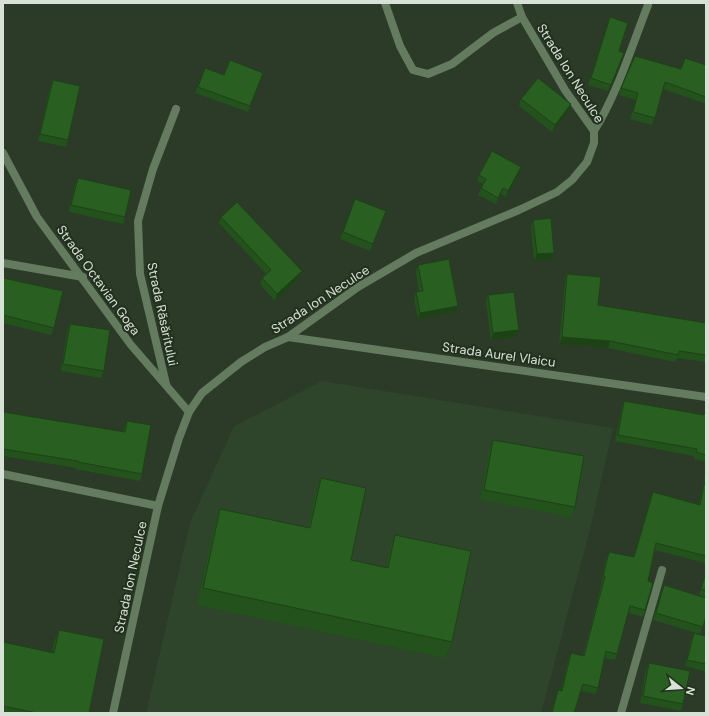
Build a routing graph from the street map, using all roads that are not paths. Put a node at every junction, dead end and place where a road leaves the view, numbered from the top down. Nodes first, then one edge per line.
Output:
1 (385, 3) edge
2 (517, 3) edge
3 (648, 5) dead end
4 (522, 17) junction
5 (176, 109) dead end
6 (594, 131) junction
7 (3, 153) edge
8 (3, 263) edge
9 (83, 277) junction
10 (288, 337) junction
11 (167, 387) junction
12 (706, 397) edge
13 (190, 412) junction
14 (3, 474) edge
15 (158, 506) junction
16 (662, 570) dead end
17 (113, 713) edge
18 (620, 713) edge

1 - 4 street
2 - 4 street, Strada Ion Neculce
3 - 6 street
4 - 6 street, Strada Ion Neculce
5 - 11 street, Strada Răsăritului
6 - 10 street, Strada Ion Neculce
7 - 9 street, Strada Octavian Goga
8 - 9 street
9 - 11 street, Strada Octavian Goga
10 - 12 street, Strada Aurel Vlaicu
10 - 13 street, Strada Ion Neculce
11 - 13 street, Strada Octavian Goga
13 - 15 street, Strada Ion Neculce
14 - 15 street
15 - 17 street, Strada Ion Neculce
16 - 18 street

